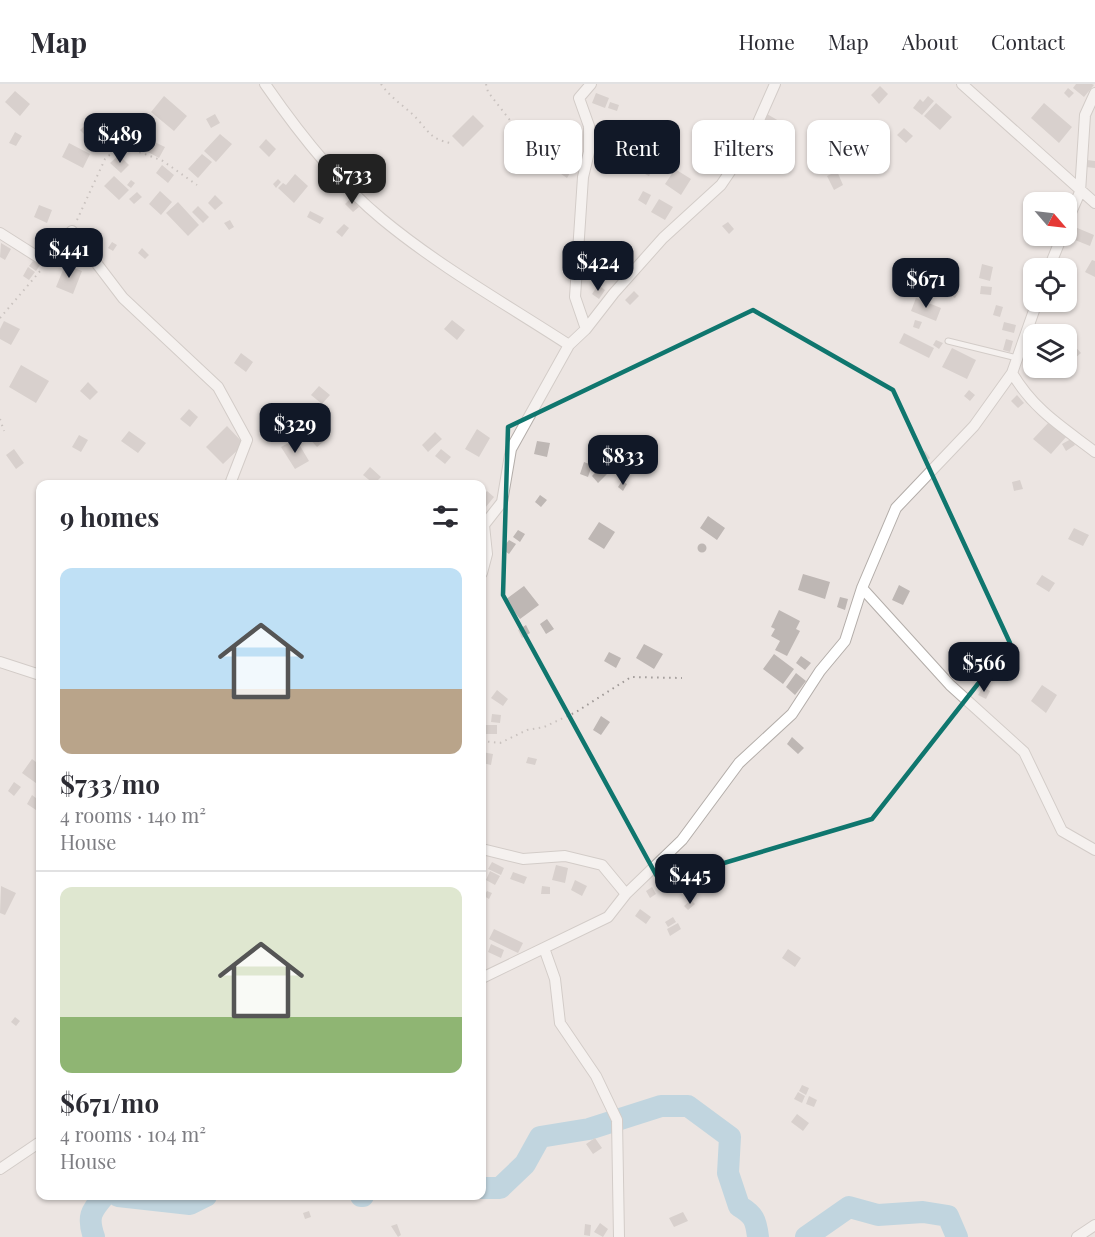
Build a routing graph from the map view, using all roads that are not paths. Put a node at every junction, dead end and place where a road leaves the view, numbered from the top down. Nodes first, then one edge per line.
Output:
1 (265, 84) edge
2 (591, 84) edge
3 (776, 84) edge
4 (962, 84) edge
5 (1095, 93) edge
6 (1080, 192) junction
7 (1077, 199) edge
8 (1095, 203) edge
9 (0, 233) edge
10 (1033, 312) edge
11 (586, 330) junction
12 (948, 340) dead end
13 (569, 345) junction
14 (1017, 358) junction
15 (1012, 373) junction
16 (1095, 452) edge
17 (232, 480) edge
18 (486, 522) edge
19 (862, 588) junction
20 (0, 662) edge
21 (36, 674) edge
22 (486, 850) edge
23 (1095, 850) edge
24 (626, 894) junction
25 (544, 948) junction
26 (486, 976) edge
27 (36, 1145) edge
28 (0, 1169) edge
29 (1095, 1225) edge
30 (619, 1237) edge
31 (1077, 1237) edge

1 - 13 street
2 - 11 street
3 - 11 street
4 - 6 street
5 - 6 street
6 - 7 street
6 - 8 street
9 - 17 street
10 - 14 street
11 - 13 street
12 - 14 lane
13 - 18 street
14 - 15 street
15 - 16 street
15 - 19 street
19 - 23 street
19 - 24 street
20 - 21 street
22 - 24 street
24 - 25 street
25 - 26 street
25 - 30 street
27 - 28 street
29 - 31 street

